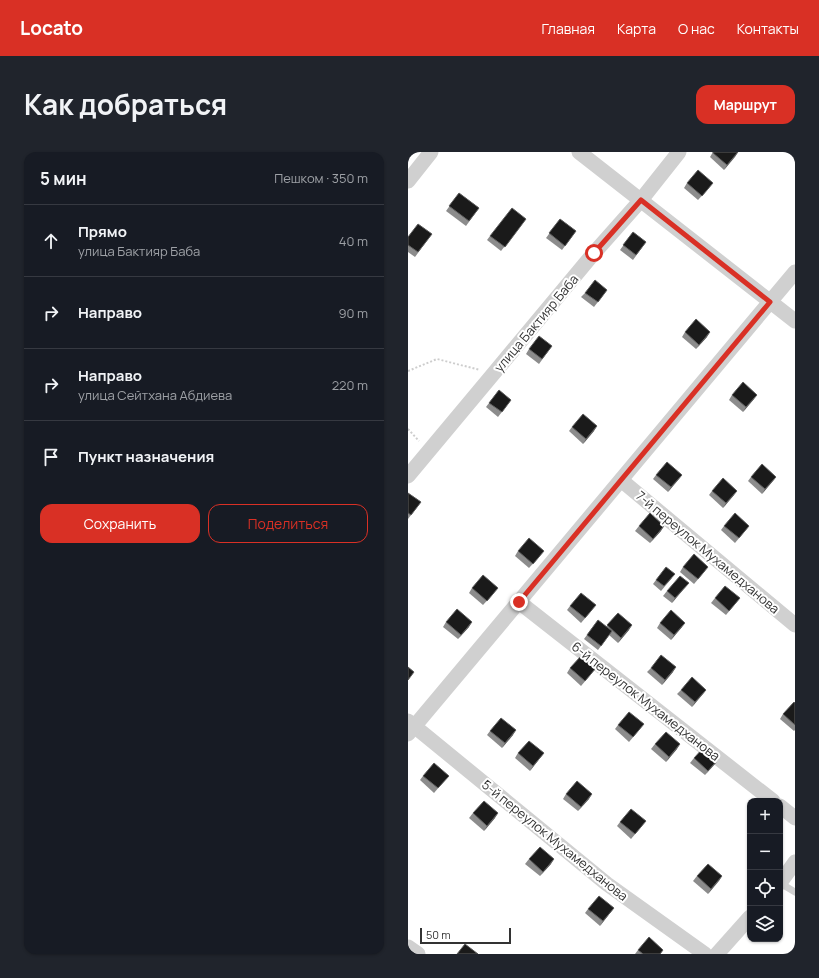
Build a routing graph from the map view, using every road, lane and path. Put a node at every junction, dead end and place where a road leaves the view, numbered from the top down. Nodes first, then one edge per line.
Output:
1 (431, 152) edge
2 (579, 152) edge
3 (679, 152) edge
4 (408, 181) edge
5 (641, 200) junction
6 (795, 272) edge
7 (770, 302) junction
8 (795, 321) edge
9 (408, 371) edge
10 (494, 373) junction
11 (408, 429) edge
12 (428, 452) junction
13 (408, 476) edge
14 (621, 480) junction
15 (519, 602) junction
16 (795, 625) edge
17 (410, 727) edge
18 (769, 798) edge
19 (783, 808) edge
20 (795, 818) edge
21 (795, 862) edge
22 (783, 879) edge
23 (783, 885) edge
24 (795, 892) edge
25 (747, 920) edge
26 (408, 947) edge
27 (418, 954) edge
28 (705, 954) edge
29 (717, 954) edge

1 - 4 street
2 - 5 street
3 - 5 street, улица Бактияр Баба
5 - 7 street
5 - 10 street, улица Бактияр Баба
6 - 7 street
7 - 8 street
7 - 14 street
9 - 10 path
10 - 12 street, улица Бактияр Баба
11 - 12 path
12 - 13 street, улица Бактияр Баба
14 - 15 street
14 - 16 street, 7-й переулок Мухамедханова
15 - 17 street
15 - 18 street, 6-й переулок Мухамедханова
17 - 28 street, 5-й переулок Мухамедханова
19 - 20 street
21 - 22 street
23 - 24 lane
25 - 29 street
26 - 27 street

